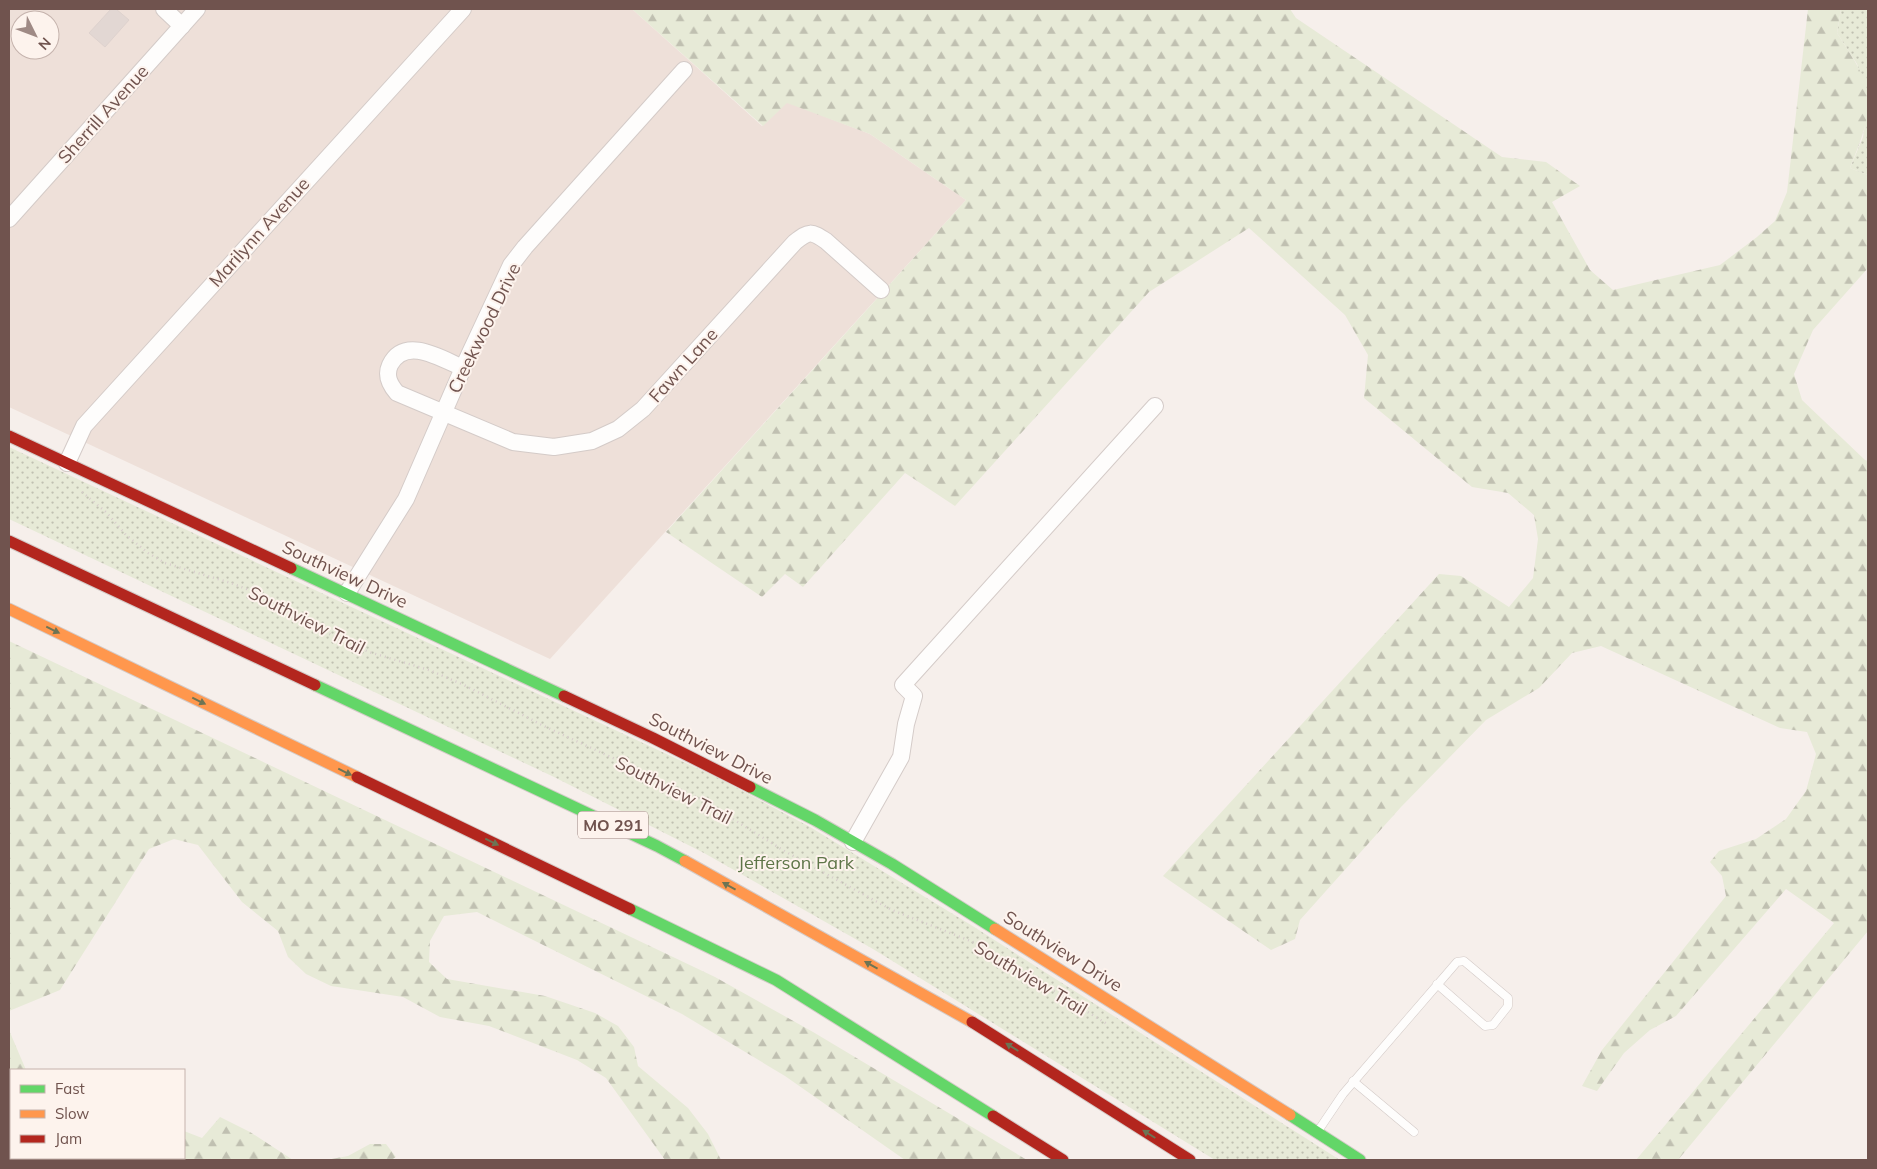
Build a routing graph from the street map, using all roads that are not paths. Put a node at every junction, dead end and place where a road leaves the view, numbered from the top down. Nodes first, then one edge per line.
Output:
1 (164, 9) edge
2 (197, 9) edge
3 (463, 9) edge
4 (182, 26) junction
5 (684, 70) dead end
6 (9, 219) edge
7 (881, 290) dead end
8 (463, 368) junction
9 (1155, 406) dead end
10 (443, 413) junction
11 (9, 436) edge
12 (67, 463) junction
13 (9, 541) edge
14 (347, 593) junction
15 (9, 609) edge
16 (853, 842) junction
17 (1437, 984) junction
18 (1353, 1081) junction
19 (1414, 1132) dead end
20 (1317, 1133) junction
21 (1063, 1160) edge
22 (1190, 1160) edge
23 (1360, 1160) edge

1 - 4 street
2 - 4 street, Sherrill Avenue
3 - 12 street, Marilynn Avenue
4 - 6 street, Sherrill Avenue
5 - 8 street, Creekwood Drive
7 - 10 street, Fawn Lane
8 - 10 street, Creekwood Drive
8 - 10 street
9 - 16 street
10 - 14 street, Creekwood Drive
11 - 12 main road, Southview Drive
12 - 14 main road, Southview Drive
22 -> 13 main road, MO 291
14 - 16 main road, Southview Drive
15 -> 21 main road
16 - 20 main road, Southview Drive
17 - 17 lane
17 - 18 lane
18 - 19 lane
18 - 20 lane
20 - 23 main road, Southview Drive

